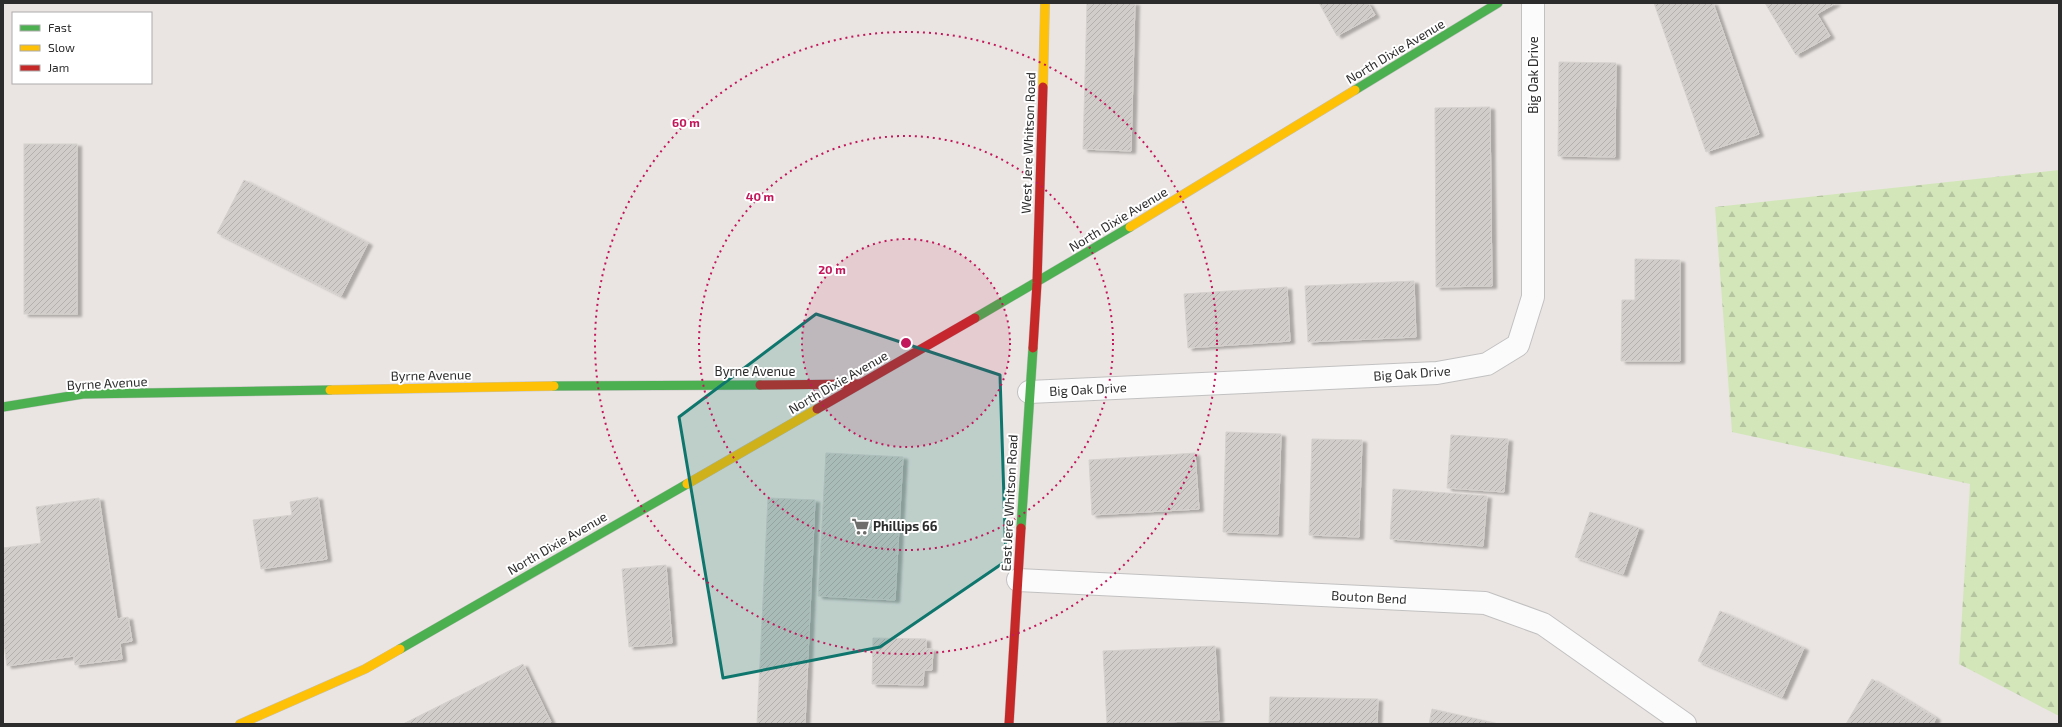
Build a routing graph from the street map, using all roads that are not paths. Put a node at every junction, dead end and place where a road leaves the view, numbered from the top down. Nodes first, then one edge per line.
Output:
1 (1045, 3) edge
2 (1498, 3) edge
3 (1533, 3) edge
4 (1037, 283) junction
5 (860, 384) junction
6 (1029, 392) junction
7 (3, 407) edge
8 (1018, 580) junction
9 (240, 724) edge
10 (1008, 724) edge
11 (1685, 724) edge

1 - 4 street, West Jere Whitson Road
2 - 4 street, North Dixie Avenue
3 - 6 street, Big Oak Drive
4 - 5 street, North Dixie Avenue
4 - 6 street, East Jere Whitson Road
5 - 7 street, Byrne Avenue
5 - 9 street, North Dixie Avenue
6 - 8 street, East Jere Whitson Road
8 - 10 street, East Jere Whitson Road
8 - 11 street, Bouton Bend

